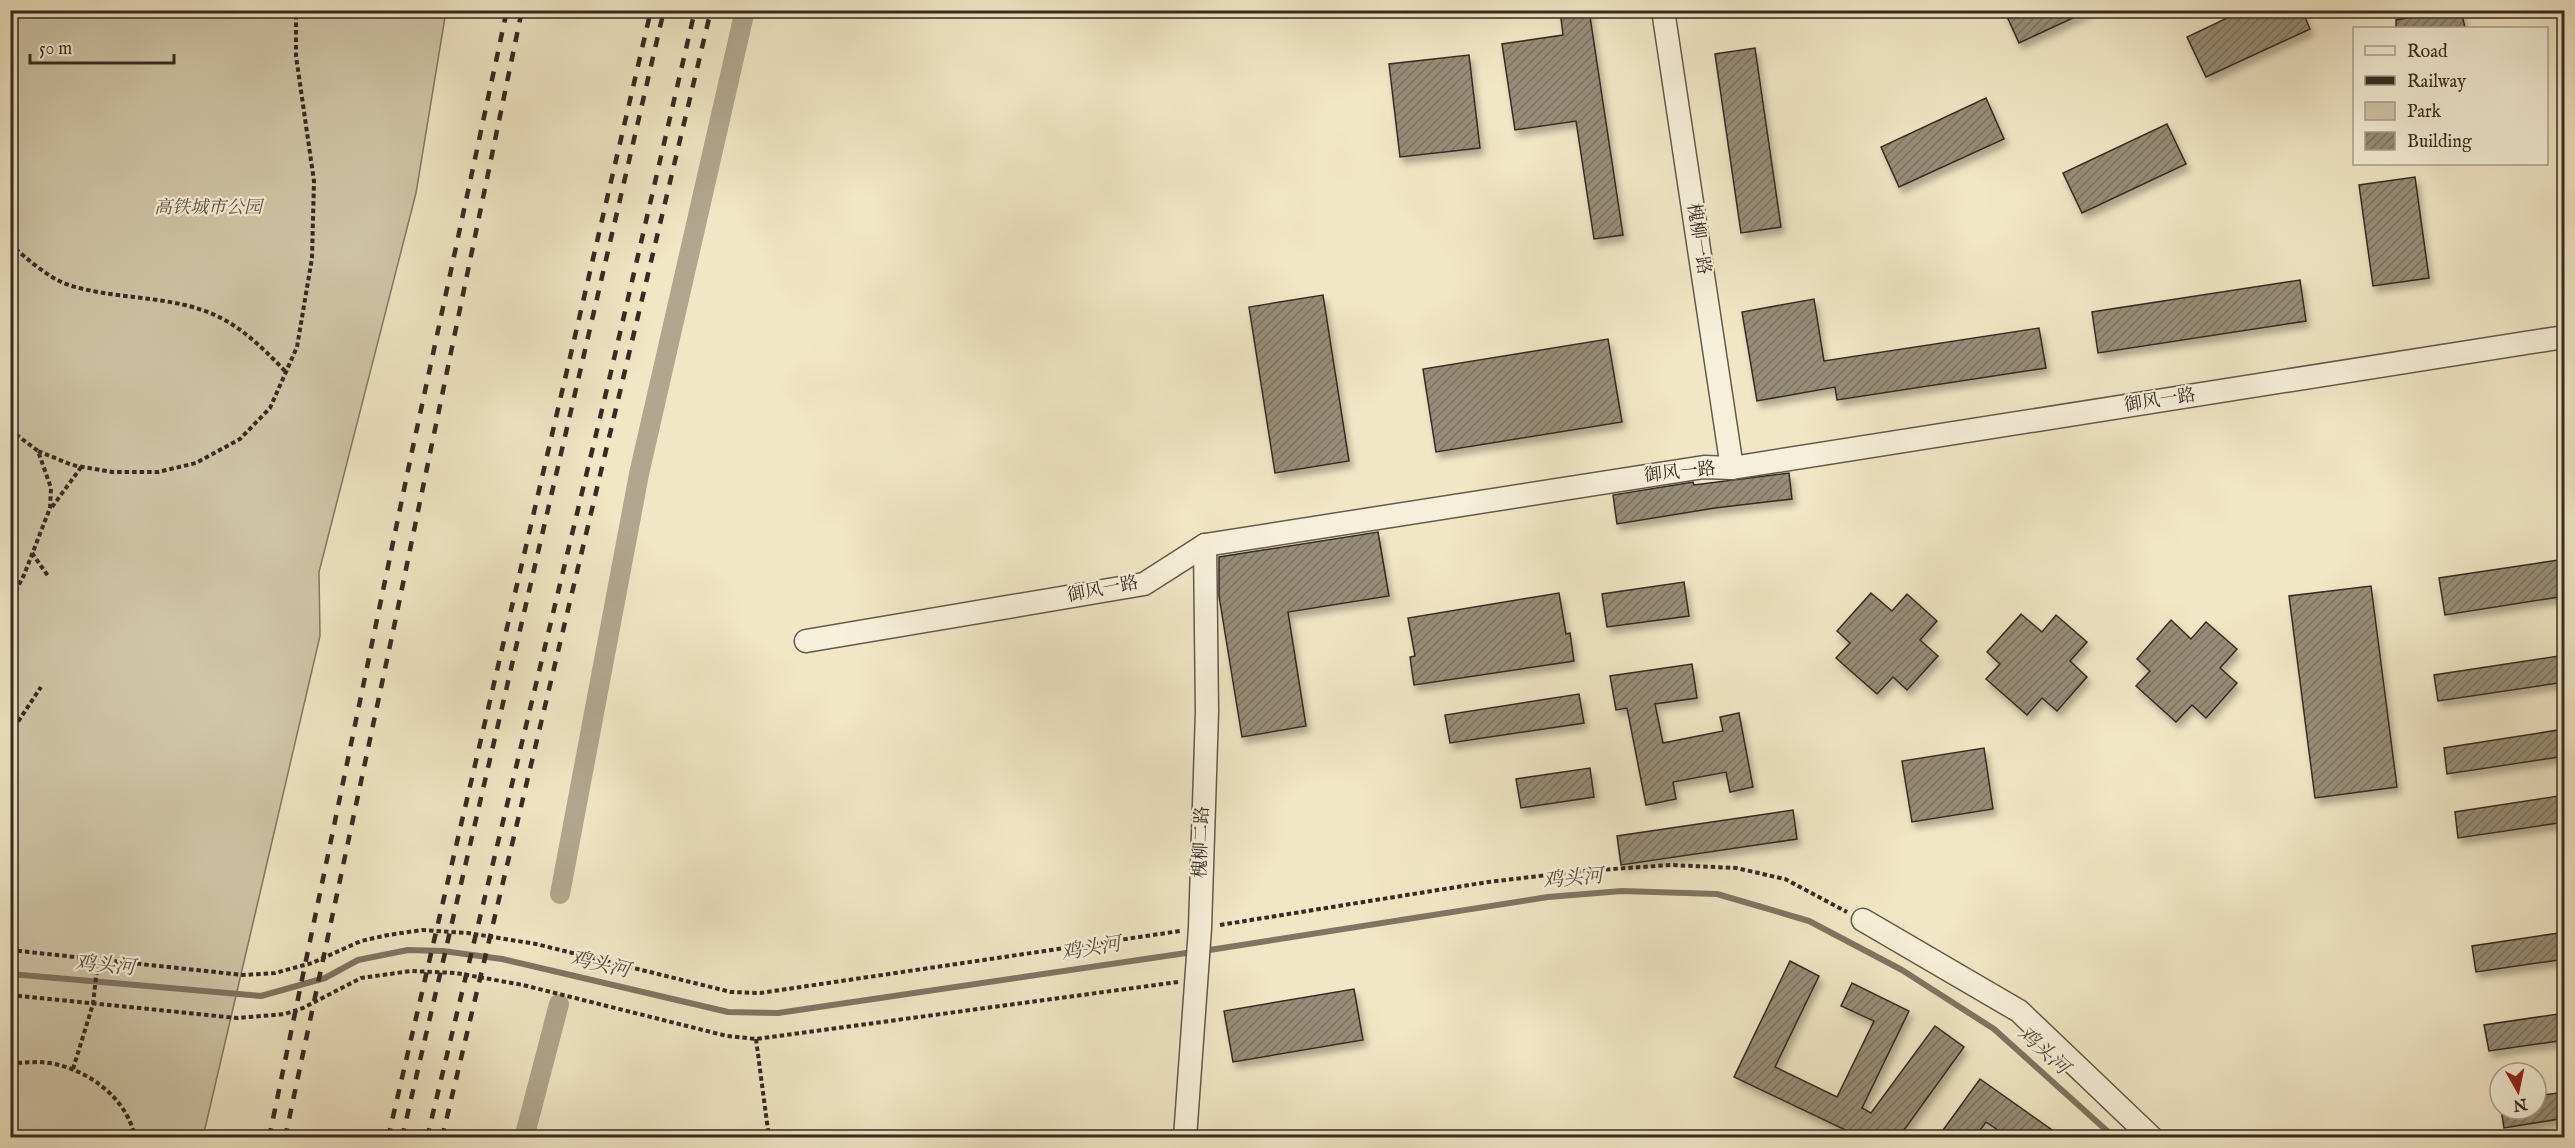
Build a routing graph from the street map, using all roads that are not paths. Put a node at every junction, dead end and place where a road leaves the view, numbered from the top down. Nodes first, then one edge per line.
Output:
1 (1663, 10) edge
2 (2565, 337) edge
3 (1732, 468) junction
4 (1205, 545) junction
5 (806, 641) dead end
6 (1863, 920) road end
7 (1185, 1137) edge
8 (2152, 1137) edge

1 - 3 street, 槐柳一路
2 - 3 street, 御风一路
3 - 4 street, 御风一路
4 - 5 street, 御风一路
4 - 7 street, 槐柳二路
6 - 8 street

